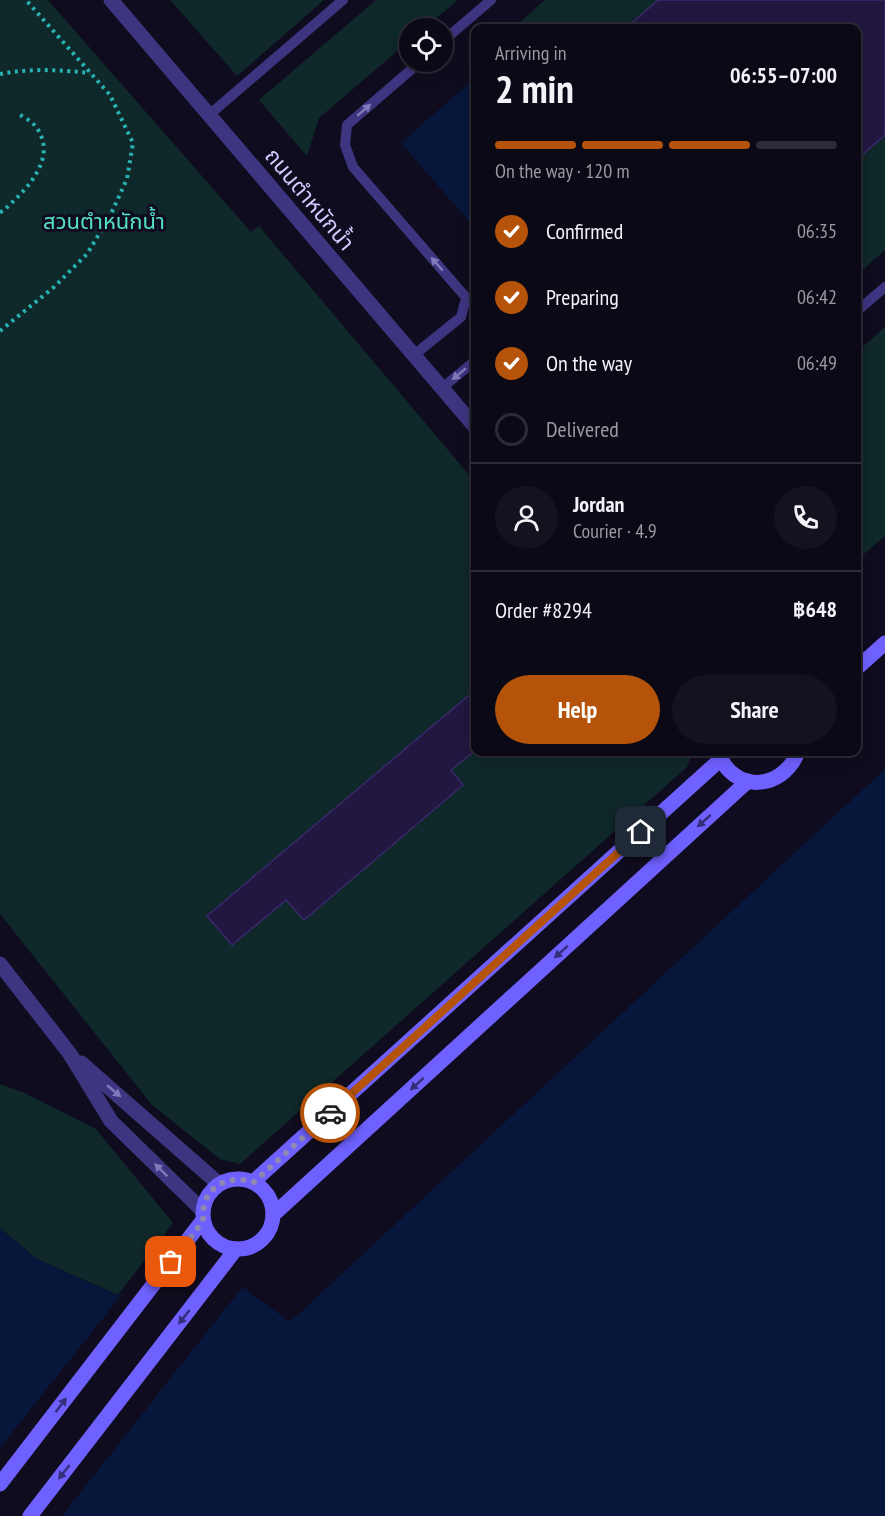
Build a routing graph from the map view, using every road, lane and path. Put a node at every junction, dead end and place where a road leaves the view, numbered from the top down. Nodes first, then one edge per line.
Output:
1 (26, 0) edge
2 (111, 0) edge
3 (343, 0) edge
4 (491, 0) edge
5 (453, 33) edge
6 (408, 72) edge
7 (91, 73) junction
8 (0, 74) edge
9 (17, 113) dead end
10 (209, 115) junction
11 (0, 212) edge
12 (885, 287) edge
13 (466, 298) junction
14 (471, 304) edge
15 (861, 308) edge
16 (0, 324) edge
17 (6, 326) junction
18 (0, 330) edge
19 (414, 356) junction
20 (471, 364) edge
21 (442, 388) junction
22 (471, 422) edge
23 (885, 643) edge
24 (861, 665) edge
25 (719, 756) edge
26 (721, 756) edge
27 (796, 756) edge
28 (748, 781) junction
29 (0, 964) edge
30 (70, 1053) junction
31 (254, 1182) junction
32 (219, 1184) junction
33 (203, 1215) junction
34 (273, 1215) junction
35 (236, 1249) junction
36 (0, 1484) edge
37 (30, 1516) edge

1 - 7 path
2 - 10 street, ถนนตำหนักน้ำ
3 - 10 lane
4 - 5 lane
13 -> 6 lane
7 - 8 path
7 - 17 path
9 - 11 path
10 - 19 street, ถนนตำหนักน้ำ
12 - 15 lane
13 - 14 lane
13 - 19 lane
16 - 17 path
17 - 18 path
19 - 21 street, ถนนตำหนักน้ำ
20 -> 21 lane
21 - 22 street, ถนนตำหนักน้ำ
23 - 24 main road
25 - 31 main road
26 - 28 main road
27 - 28 main road
28 -> 34 main road
29 - 30 street
30 -> 32 street
33 -> 30 street
31 - 32 main road
31 - 34 main road
32 - 33 main road
33 - 35 main road
36 -> 33 main road
34 - 35 main road
35 -> 37 main road

